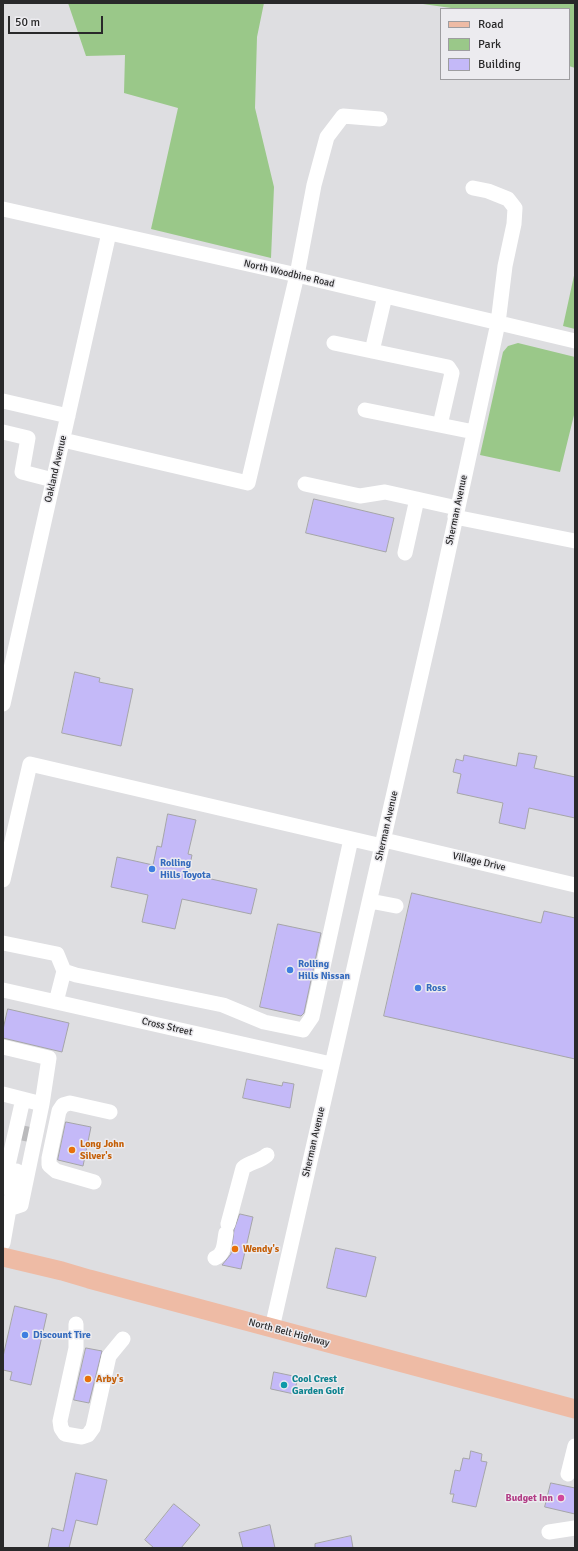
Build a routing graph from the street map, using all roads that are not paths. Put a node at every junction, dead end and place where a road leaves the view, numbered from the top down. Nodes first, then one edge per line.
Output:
1 (380, 119) dead end
2 (473, 188) dead end
3 (3, 209) edge
4 (109, 233) junction
5 (297, 275) junction
6 (384, 296) junction
7 (498, 323) junction
8 (575, 341) edge
9 (334, 342) dead end
10 (372, 351) junction
11 (3, 401) edge
12 (365, 410) dead end
13 (68, 416) junction
14 (440, 425) junction
15 (3, 432) edge
16 (474, 432) junction
17 (63, 440) junction
18 (53, 480) junction
19 (305, 484) dead end
20 (417, 499) junction
21 (456, 512) junction
22 (575, 541) edge
23 (405, 553) dead end
24 (3, 704) edge
25 (351, 839) junction
26 (8, 840) edge
27 (383, 843) junction
28 (3, 880) edge
29 (575, 885) edge
30 (370, 901) junction
31 (396, 906) dead end
32 (3, 943) edge
33 (64, 971) junction
34 (3, 990) edge
35 (56, 1002) junction
36 (3, 1047) edge
37 (331, 1064) junction
38 (3, 1094) edge
39 (32, 1101) junction
40 (110, 1112) dead end
41 (28, 1121) tunnel mouth
42 (24, 1141) tunnel mouth
43 (268, 1155) dead end
44 (94, 1182) dead end
45 (3, 1187) edge
46 (6, 1208) edge
47 (3, 1242) edge
48 (3, 1257) edge
49 (215, 1258) dead end
50 (76, 1324) dead end
51 (272, 1328) junction
52 (123, 1339) dead end
53 (575, 1409) edge
54 (575, 1446) edge
55 (568, 1474) dead end
56 (575, 1528) edge
57 (549, 1532) dead end

1 - 5 street
2 - 7 street, Sherman Avenue
3 - 4 street, North Woodbine Road
4 - 5 street, North Woodbine Road
4 - 13 street, Oakland Avenue
5 - 6 street, North Woodbine Road
5 - 17 street
6 - 7 street, North Woodbine Road
6 - 10 street
7 - 8 street, North Woodbine Road
7 - 16 street, Sherman Avenue
9 - 10 street
10 - 14 street
11 - 13 street
12 - 14 street
13 - 17 street, Oakland Avenue
14 - 16 street
15 - 18 street
16 - 21 street, Sherman Avenue
17 - 18 street, Oakland Avenue
18 - 24 street, Oakland Avenue
19 - 20 street
20 - 21 street
20 - 23 street
21 - 22 street
21 - 27 street, Sherman Avenue
25 - 26 street, Village Drive
25 - 27 street, Village Drive
25 - 33 street
26 - 28 street
27 - 29 street, Village Drive
27 - 30 street, Sherman Avenue
30 - 31 street
30 - 37 street, Sherman Avenue
32 - 33 street
33 - 35 street
34 - 35 street, Cross Street
35 - 37 street, Cross Street
36 - 39 street
37 - 51 street, Sherman Avenue
38 - 39 street
39 - 41 street
39 - 45 street
39 - 46 street
40 - 44 street
42 - 46 street
43 - 49 street
46 - 47 street
48 - 51 main road, North Belt Highway
50 - 52 street
51 - 53 main road, North Belt Highway
54 - 55 street
56 - 57 street

